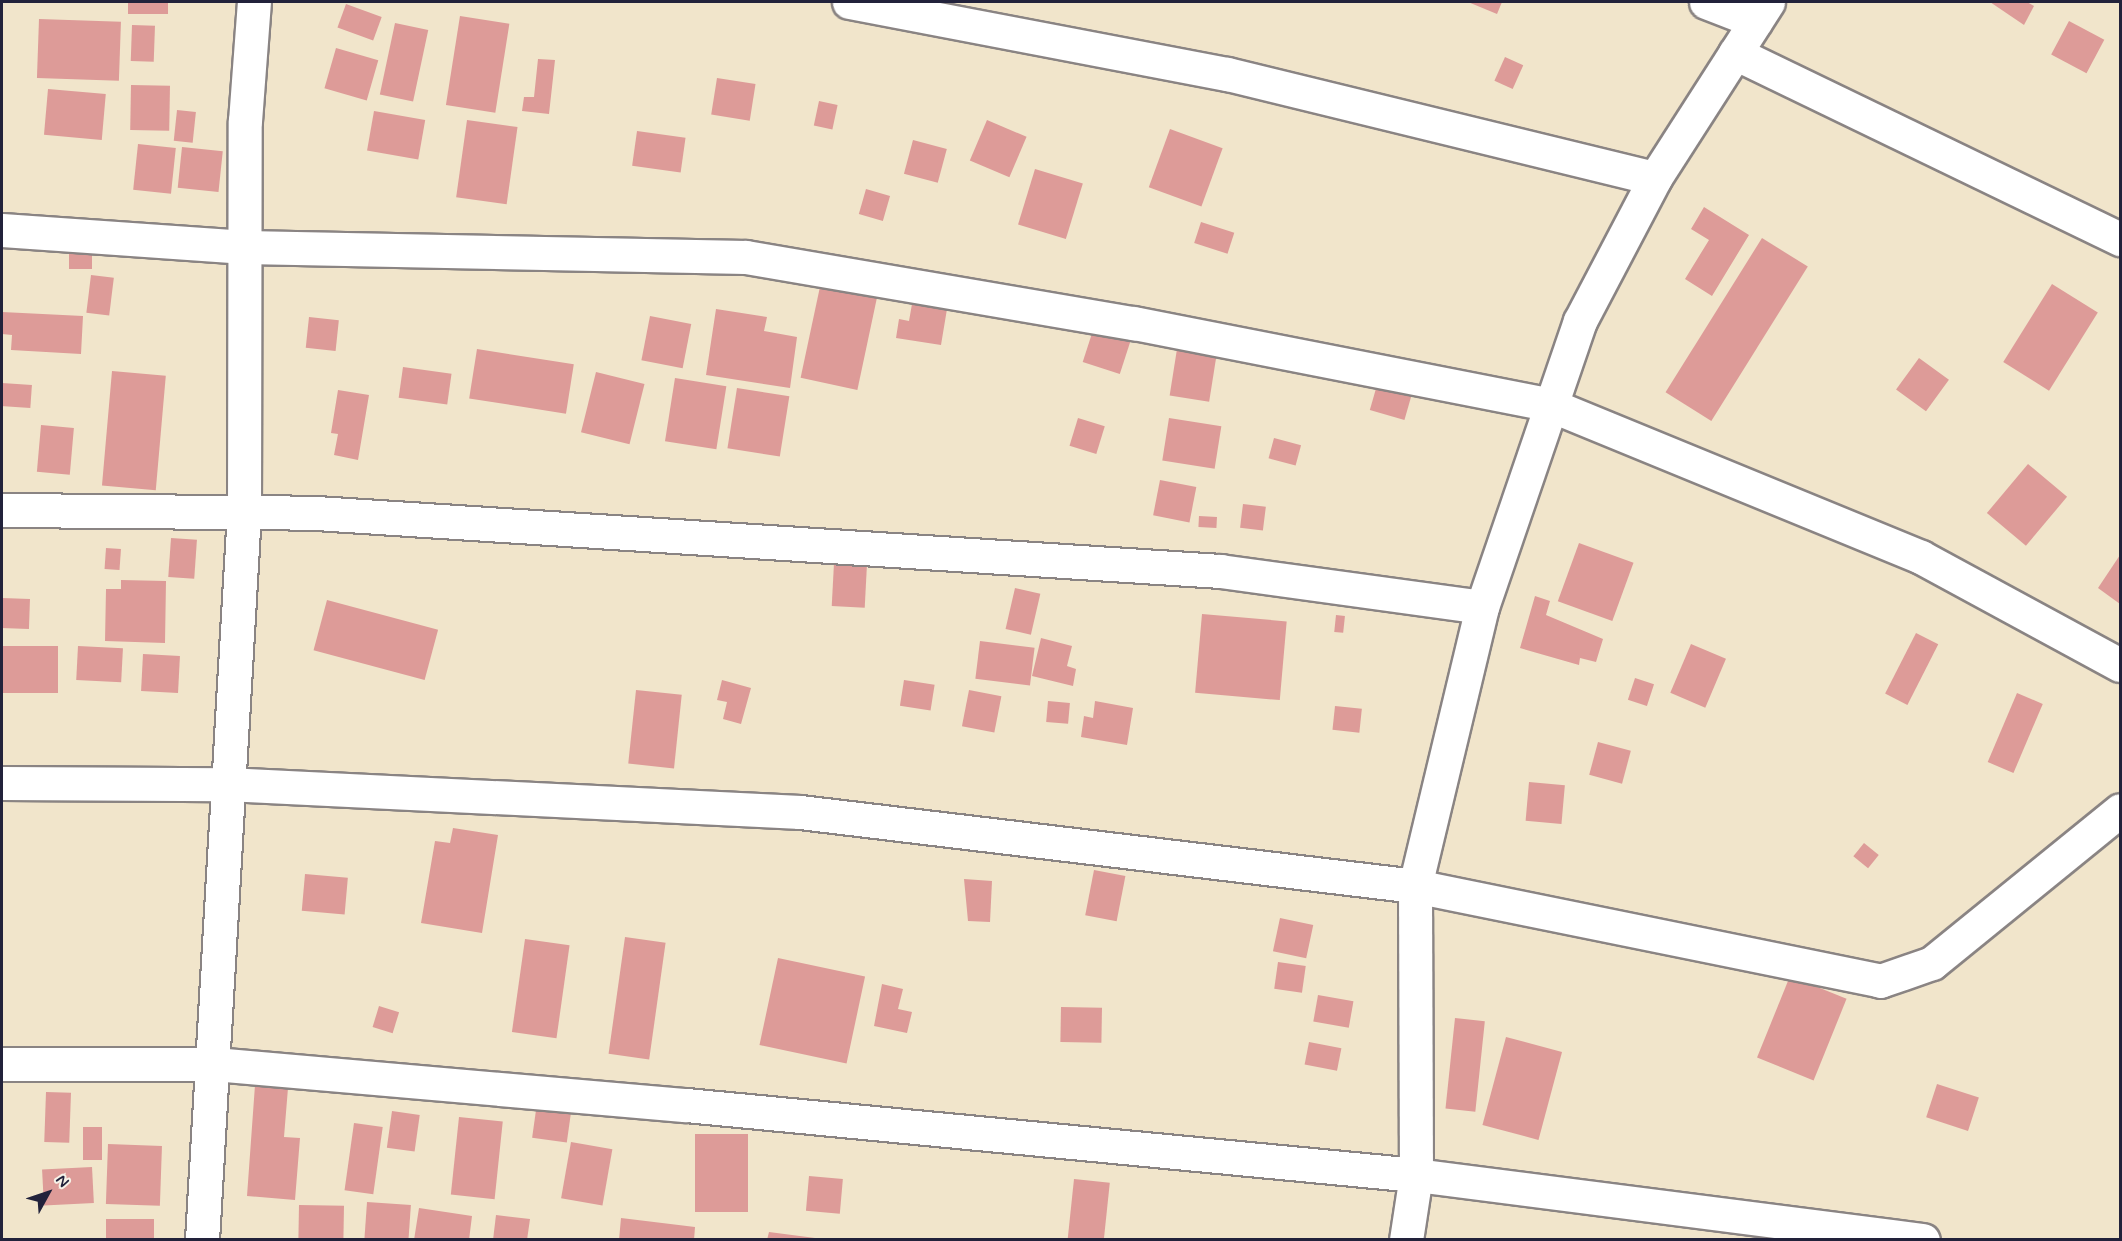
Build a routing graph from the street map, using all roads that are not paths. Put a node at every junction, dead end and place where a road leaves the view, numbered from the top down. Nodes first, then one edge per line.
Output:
1 (254, 2) edge
2 (849, 2) edge
3 (1706, 2) edge
4 (1762, 11) edge
5 (1735, 53) junction
6 (1654, 178) junction
7 (2, 230) edge
8 (2121, 239) edge
9 (245, 247) junction
10 (1548, 404) junction
11 (2, 510) edge
12 (243, 511) junction
13 (1482, 607) junction
14 (2121, 665) edge
15 (2, 783) edge
16 (226, 784) junction
17 (2121, 810) edge
18 (1415, 886) junction
19 (2, 1064) edge
20 (214, 1064) junction
21 (1416, 1175) junction
22 (202, 1239) edge
23 (1406, 1239) edge
24 (1923, 1239) edge

1 - 9 street
2 - 6 street
3 - 4 street
4 - 5 street
5 - 6 street
5 - 8 street
6 - 10 street
7 - 9 street
9 - 10 street
9 - 12 street
10 - 13 street
10 - 14 street
11 - 12 street
12 - 13 street
12 - 16 street
13 - 18 street
15 - 16 street
16 - 18 street
16 - 20 street
17 - 18 street
18 - 21 street
19 - 20 street
20 - 21 street
20 - 22 street
21 - 23 street
21 - 24 street

